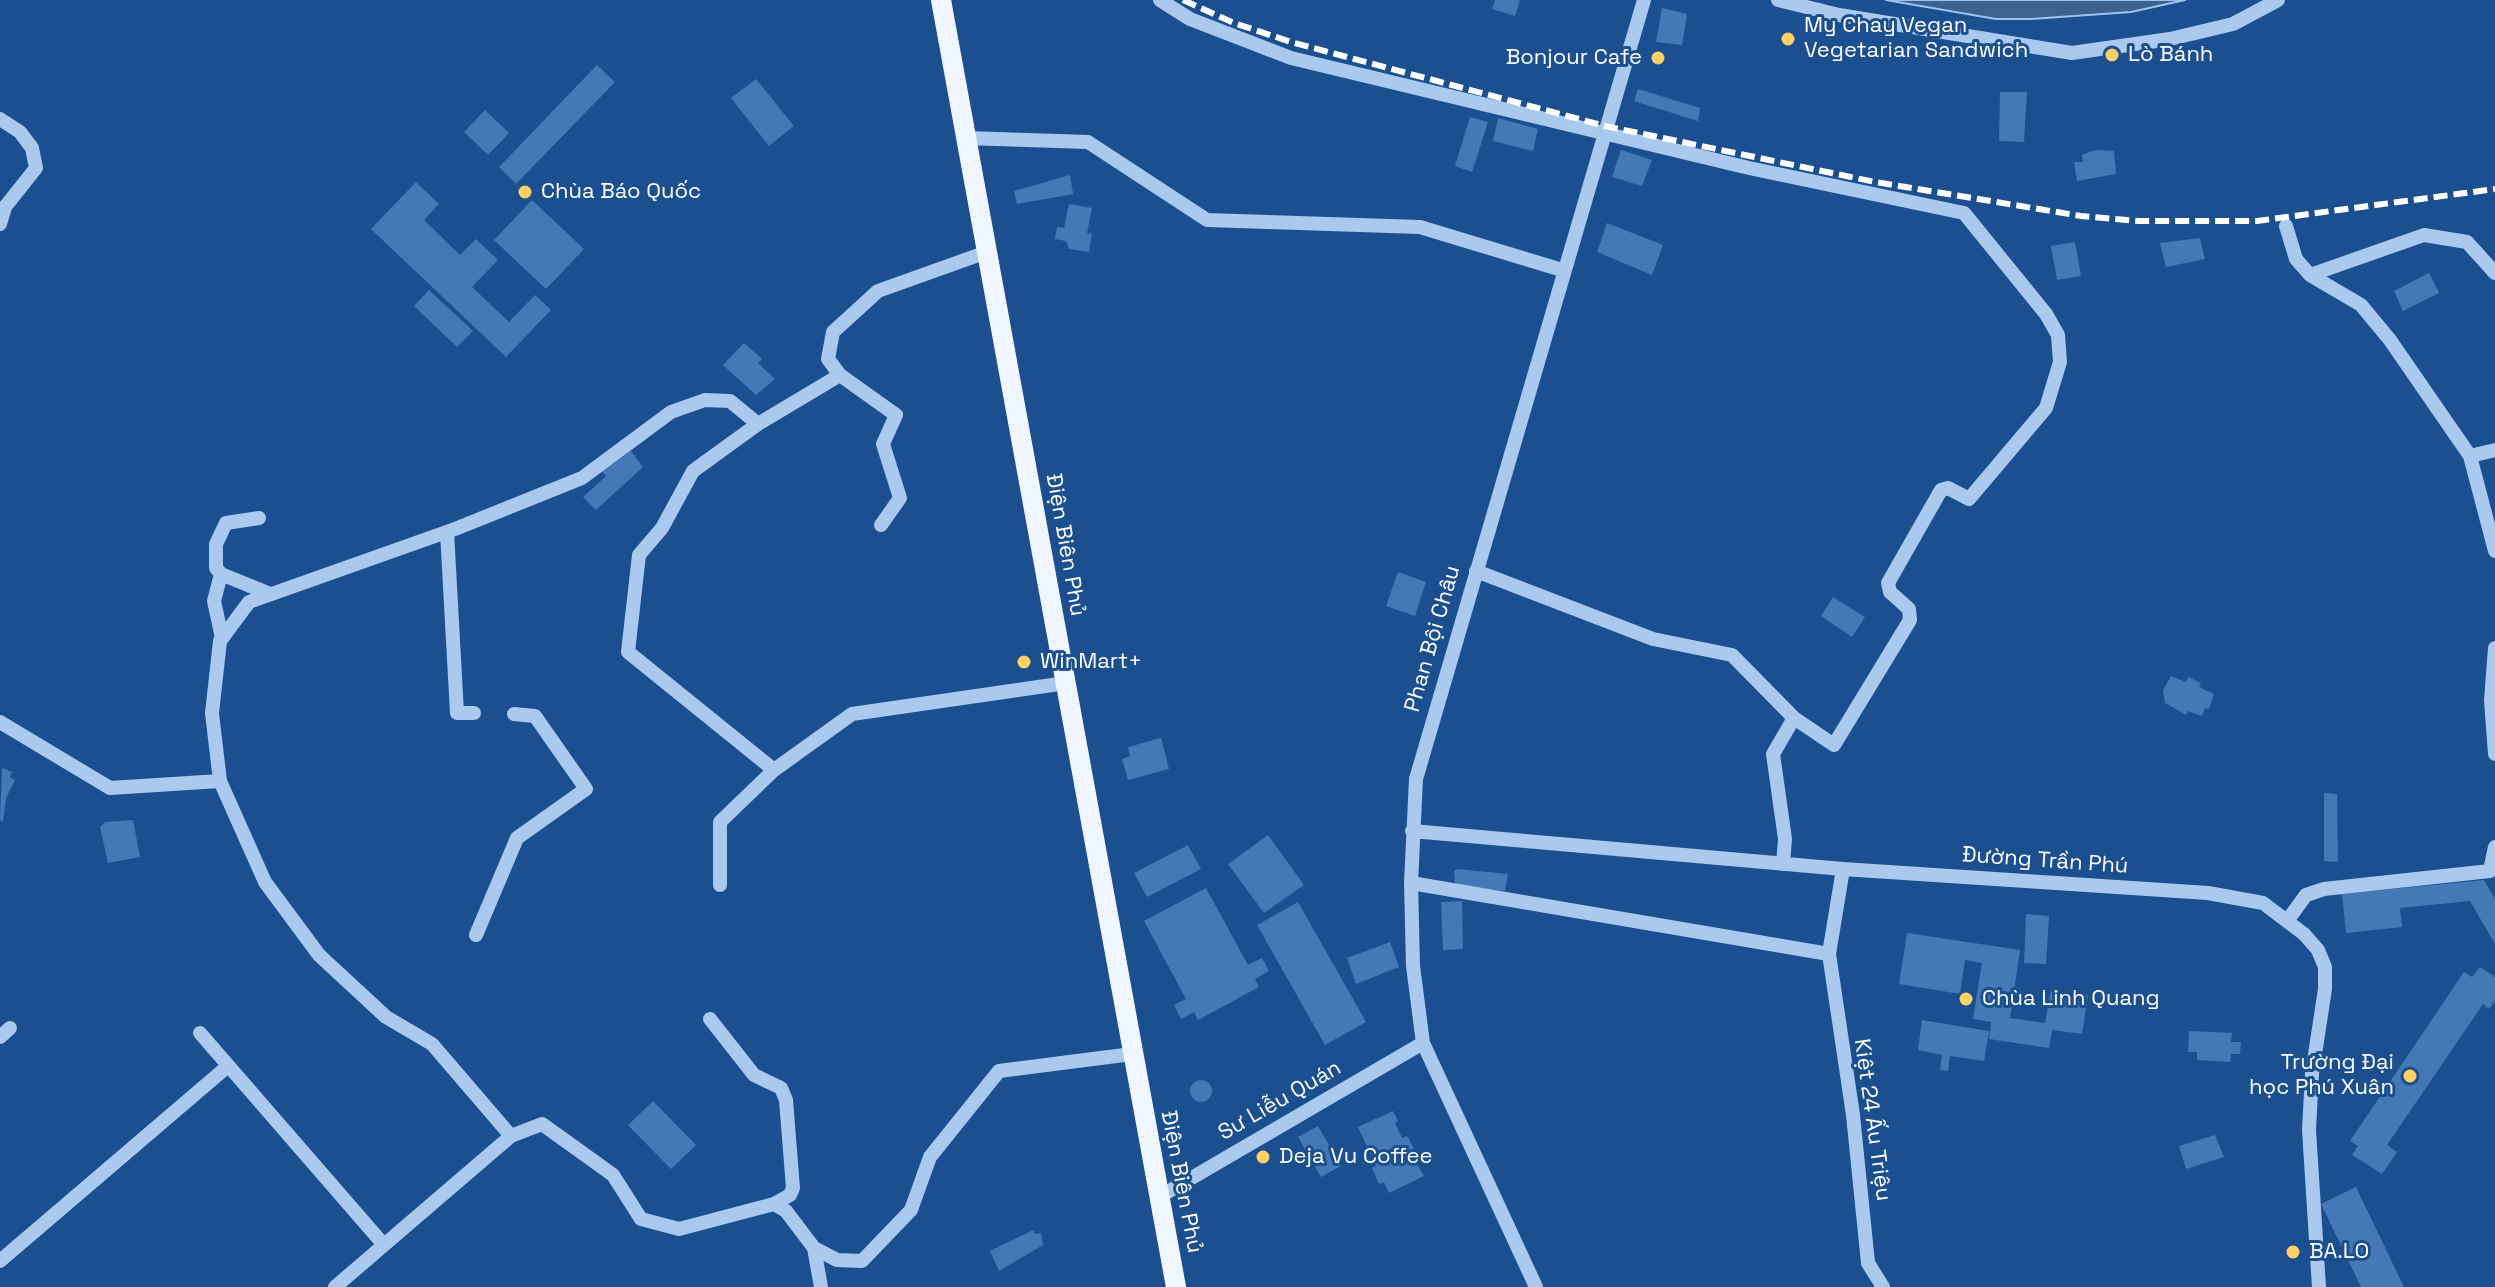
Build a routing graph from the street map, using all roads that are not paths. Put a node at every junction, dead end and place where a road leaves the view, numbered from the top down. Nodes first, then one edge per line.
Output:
1 (941, 0) edge
2 (1160, 0) edge
3 (1644, 0) edge
4 (1778, 0) edge
5 (2278, 0) edge
6 (0, 119) edge
7 (1603, 132) junction
8 (966, 138) junction
9 (0, 224) edge
10 (2286, 226) dead end
11 (987, 252) junction
12 (1562, 270) junction
13 (2495, 273) edge
14 (2310, 275) junction
15 (840, 375) junction
16 (758, 424) junction
17 (2495, 450) edge
18 (2470, 456) junction
19 (259, 518) dead end
20 (881, 525) dead end
21 (447, 532) junction
22 (2495, 551) edge
23 (1476, 571) junction
24 (221, 574) junction
25 (270, 594) junction
26 (222, 638) junction
27 (2495, 648) edge
28 (1066, 683) junction
29 (474, 713) dead end
30 (514, 714) dead end
31 (1794, 718) junction
32 (0, 722) edge
33 (2495, 754) edge
34 (774, 770) junction
35 (220, 781) junction
36 (1412, 831) junction
37 (2495, 847) edge
38 (1783, 864) junction
39 (1843, 869) junction
40 (1411, 883) junction
41 (720, 885) dead end
42 (2287, 921) junction
43 (476, 935) dead end
44 (1829, 954) junction
45 (710, 1019) dead end
46 (200, 1033) dead end
47 (1423, 1043) junction
48 (1132, 1054) junction
49 (228, 1066) junction
50 (511, 1136) junction
51 (1159, 1197) junction
52 (774, 1204) junction
53 (384, 1245) junction
54 (814, 1248) junction
55 (0, 1261) edge
56 (335, 1287) edge
57 (821, 1287) edge
58 (1176, 1287) edge
59 (1536, 1287) edge
60 (1883, 1287) edge
61 (2319, 1287) edge

1 - 8 main road, Điện Biên Phủ
2 - 7 street
3 - 7 street, Phan Bội Châu
4 - 5 street
6 - 9 street
7 - 12 street, Phan Bội Châu
7 - 31 street
8 - 11 main road, Điện Biên Phủ
8 - 12 street
10 - 14 street
11 - 15 street
11 - 28 main road, Điện Biên Phủ
12 - 23 street, Phan Bội Châu
13 - 14 street
14 - 18 street
15 - 16 street
15 - 20 street
16 - 21 street
16 - 34 street
17 - 18 street
18 - 22 street
19 - 24 street
21 - 25 street
21 - 29 street
23 - 31 street
23 - 36 street, Phan Bội Châu
24 - 25 street
24 - 26 street
25 - 26 street
26 - 35 street
27 - 33 street
28 - 34 street
28 - 48 main road, Điện Biên Phủ
30 - 43 street
31 - 38 street
32 - 35 street
34 - 41 street
35 - 50 street
36 - 38 street, Đường Trần Phú
36 - 40 street, Phan Bội Châu
37 - 42 street
38 - 39 street, Đường Trần Phú
39 - 42 street, Đường Trần Phú
39 - 44 street, Kiệt 24 Ấu Triệu
40 - 44 street
40 - 47 street, Phan Bội Châu
42 - 61 street, Đường Trần Phú
44 - 60 street, Kiệt 24 Ấu Triệu
45 - 52 street
46 - 49 street
47 - 51 street, Sư Liễu Quán
47 - 59 street, Phan Bội Châu
48 - 51 main road, Điện Biên Phủ
48 - 54 street
49 - 53 street
49 - 55 street
50 - 52 street
50 - 53 street
51 - 58 main road, Điện Biên Phủ
52 - 54 street
53 - 56 street
54 - 57 street

